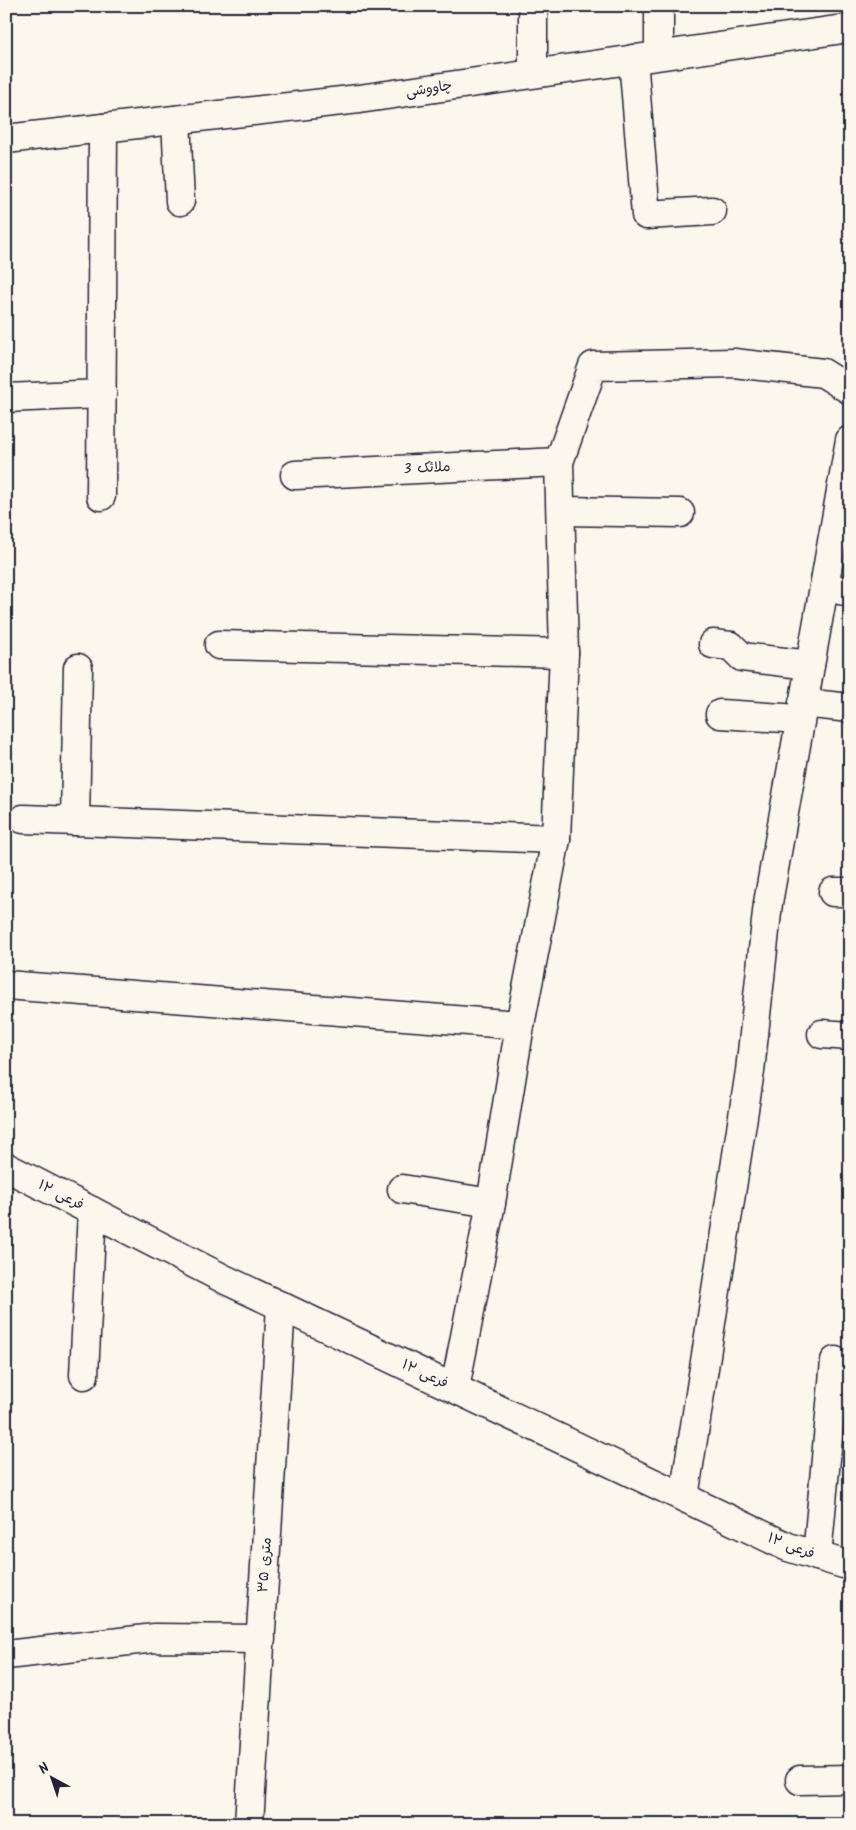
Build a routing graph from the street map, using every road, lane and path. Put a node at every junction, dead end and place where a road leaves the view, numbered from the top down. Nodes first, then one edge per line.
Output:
1 (533, 6) edge
2 (659, 6) edge
3 (850, 28) edge
4 (646, 57) junction
5 (533, 73) junction
6 (176, 120) junction
7 (103, 128) junction
8 (6, 140) edge
9 (180, 201) dead end
10 (712, 211) dead end
11 (850, 390) edge
12 (102, 394) junction
13 (6, 398) edge
14 (850, 440) edge
15 (559, 462) junction
16 (296, 475) dead end
17 (101, 496) dead end
18 (561, 511) junction
19 (680, 513) dead end
20 (837, 590) edge
21 (713, 644) dead end
22 (219, 645) dead end
23 (564, 653) junction
24 (810, 665) junction
25 (78, 668) dead end
26 (850, 708) edge
27 (801, 711) junction
28 (720, 714) dead end
29 (23, 819) dead end
30 (75, 821) junction
31 (556, 839) junction
32 (6, 985) edge
33 (520, 1025) junction
34 (822, 1034) dead end
35 (850, 1036) edge
36 (6, 1167) edge
37 (402, 1189) dead end
38 (491, 1203) junction
39 (92, 1211) junction
40 (281, 1306) junction
41 (835, 1361) dead end
42 (84, 1375) dead end
43 (455, 1388) junction
44 (684, 1497) junction
45 (817, 1556) junction
46 (850, 1566) edge
47 (261, 1639) junction
48 (6, 1655) edge
49 (850, 1779) edge
50 (800, 1780) dead end
51 (249, 1824) edge

1 - 5 street
2 - 4 street
3 - 4 street, چاووشی
4 - 5 street, چاووشی
4 - 10 street
5 - 6 street, چاووشی
6 - 7 street, چاووشی
6 - 9 street
7 - 8 street, چاووشی
7 - 12 street
11 - 15 street
12 - 13 street
12 - 17 street
14 - 20 street
15 - 16 street, ملائک 3
15 - 18 street
18 - 19 street
18 - 23 street
20 - 24 street
21 - 24 street
22 - 23 street
23 - 31 street
24 - 27 street
25 - 30 street
26 - 27 street
27 - 28 street
27 - 44 street
29 - 30 street
30 - 31 street
31 - 33 street
32 - 33 street
33 - 38 street
34 - 35 street
36 - 39 street, فرعی ۱۲
37 - 38 street
38 - 43 street
39 - 40 street, فرعی ۱۲
39 - 42 street
40 - 43 street, فرعی ۱۲
40 - 47 street, ۳۵ متری
41 - 45 street
43 - 44 street, فرعی ۱۲
44 - 45 street, فرعی ۱۲
45 - 46 street, فرعی ۱۲
47 - 48 street
47 - 51 street, ۳۵ متری
49 - 50 street

